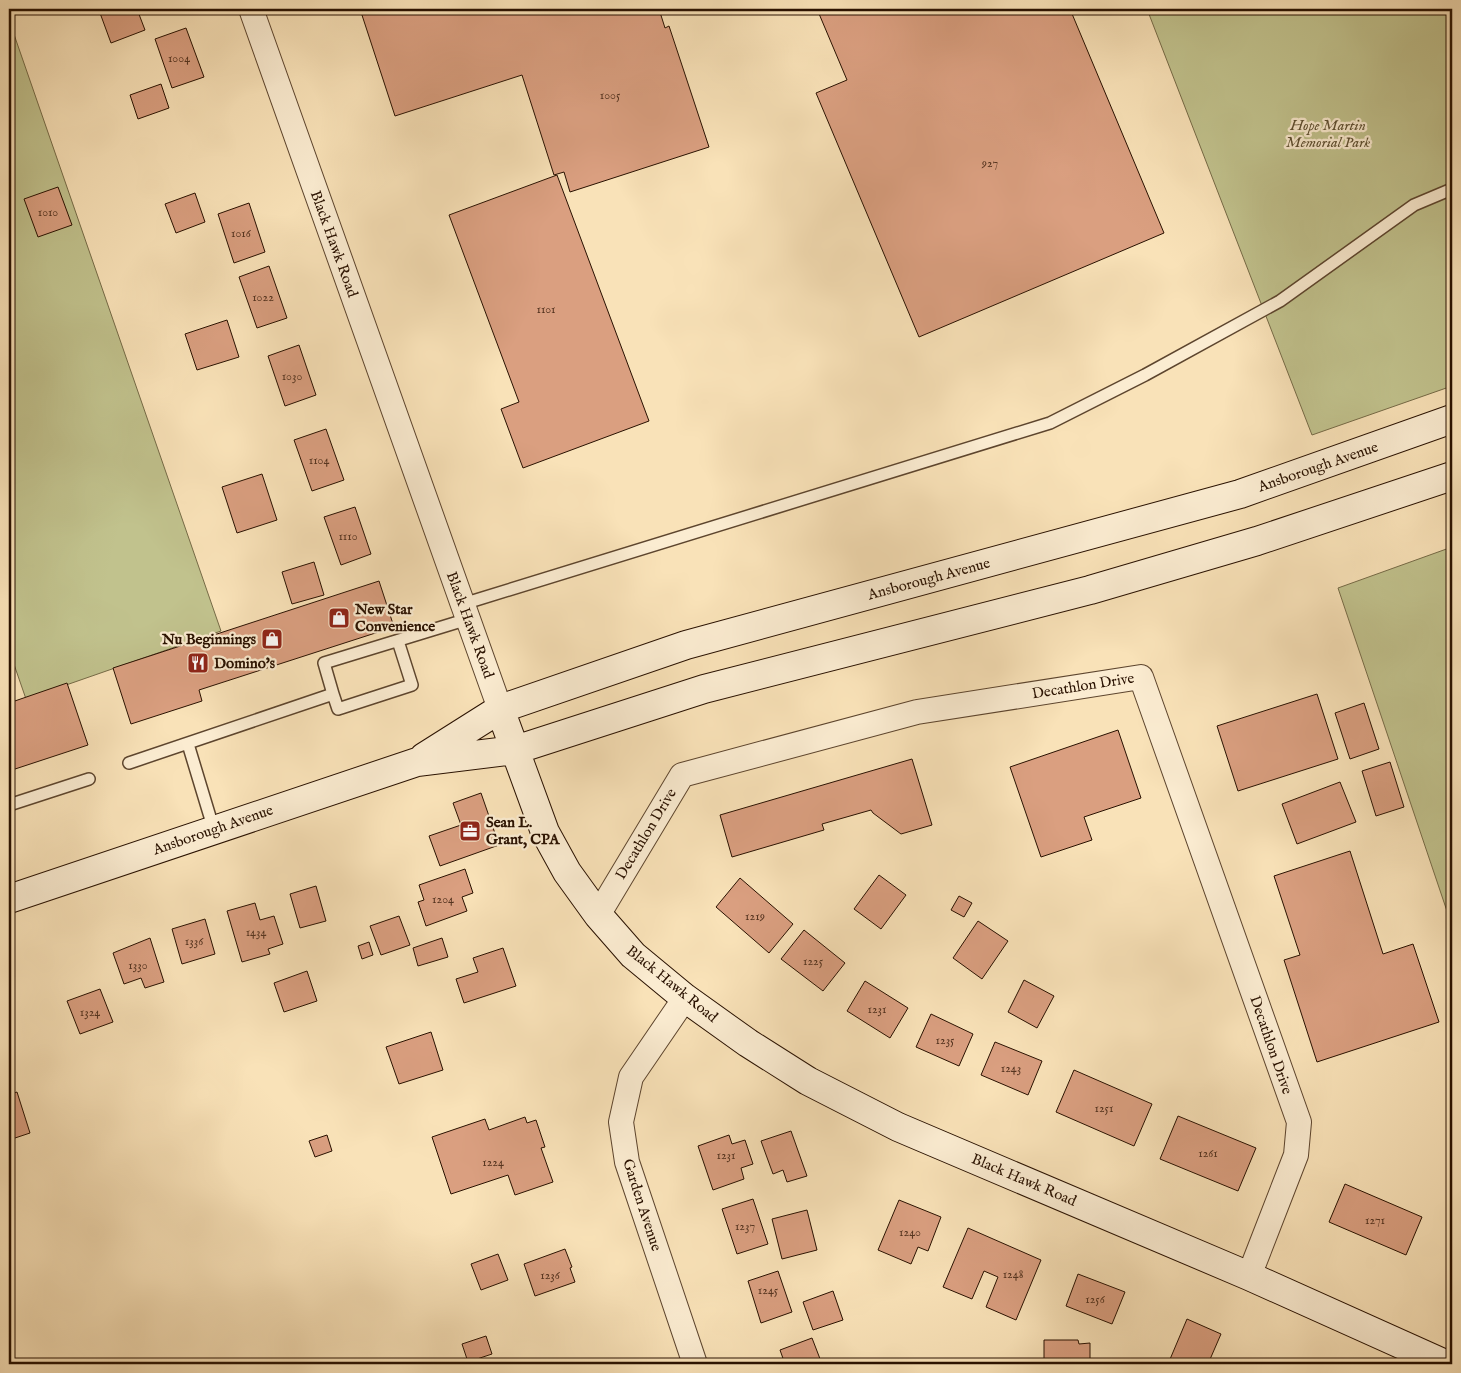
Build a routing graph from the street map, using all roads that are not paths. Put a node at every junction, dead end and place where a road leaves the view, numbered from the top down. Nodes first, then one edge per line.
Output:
1 (251, 9) edge
2 (1452, 189) edge
3 (1452, 420) edge
4 (1452, 476) edge
5 (465, 612) junction
6 (398, 640) junction
7 (333, 694) junction
8 (500, 709) junction
9 (188, 744) junction
10 (515, 750) junction
11 (417, 762) junction
12 (129, 764) dead end
13 (89, 779) dead end
14 (9, 805) edge
15 (214, 830) junction
16 (9, 899) edge
17 (598, 915) junction
18 (685, 998) junction
19 (1248, 1276) junction
20 (696, 1364) edge
21 (1445, 1364) edge

1 - 5 street, Black Hawk Road
2 - 5 lane
3 - 8 main road, Ansborough Avenue
4 - 10 main road, Ansborough Avenue
5 - 6 lane
5 - 8 street, Black Hawk Road
6 - 7 lane
6 - 7 lane
7 - 9 lane
8 - 10 main road, Black Hawk Road
8 - 11 main road, Ansborough Avenue
9 - 12 lane
9 - 15 lane
10 - 11 main road, Ansborough Avenue
10 - 17 main road, Black Hawk Road
11 - 15 main road, Ansborough Avenue
13 - 14 lane
15 - 16 main road, Ansborough Avenue
17 - 18 main road, Black Hawk Road
17 - 19 street, Decathlon Drive
18 - 19 main road, Black Hawk Road
18 - 20 street, Garden Avenue
19 - 21 main road, Black Hawk Road

